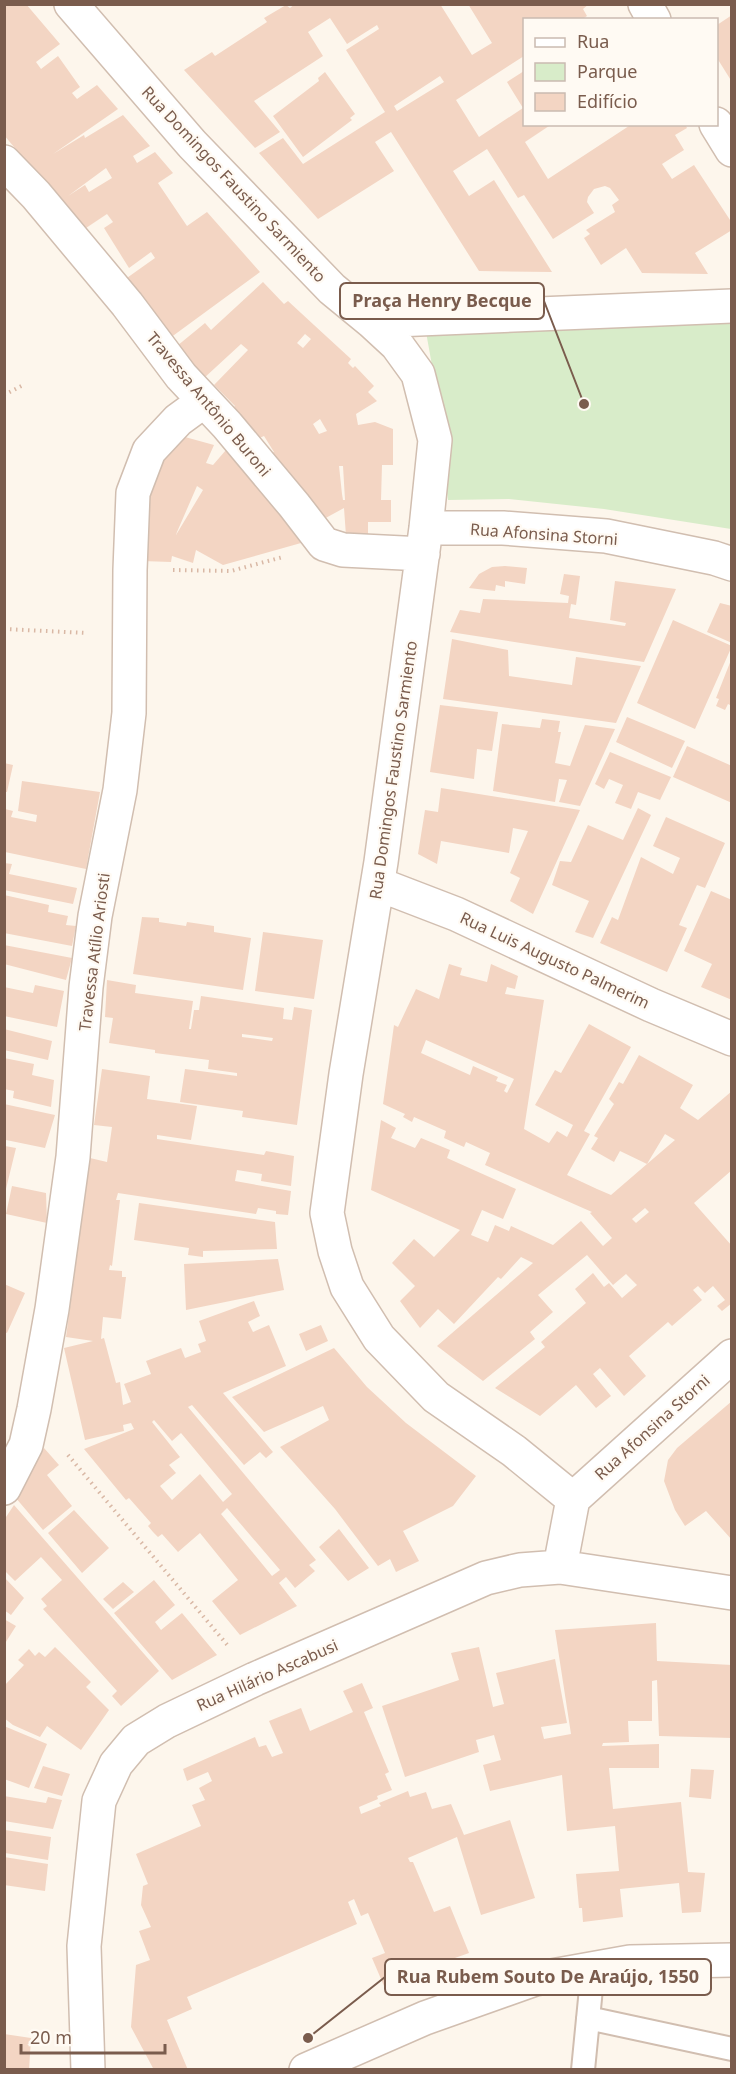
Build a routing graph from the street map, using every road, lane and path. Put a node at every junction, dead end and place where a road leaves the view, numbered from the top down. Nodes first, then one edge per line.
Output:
1 (71, 4) edge
2 (645, 4) edge
3 (653, 18) edge
4 (718, 126) edge
5 (732, 150) edge
6 (4, 162) edge
7 (732, 306) edge
8 (371, 321) junction
9 (25, 384) dead end
10 (4, 395) edge
11 (204, 400) junction
12 (425, 541) junction
13 (324, 544) junction
14 (732, 564) edge
15 (130, 570) junction
16 (4, 629) edge
17 (130, 636) junction
18 (378, 884) junction
19 (732, 1039) edge
20 (732, 1356) edge
21 (34, 1409) junction
22 (4, 1488) edge
23 (573, 1499) junction
24 (560, 1567) junction
25 (732, 1593) edge
26 (255, 1679) junction
27 (732, 1960) edge
28 (593, 1968) junction
29 (588, 2018) junction
30 (732, 2049) edge
31 (88, 2070) edge
32 (306, 2070) edge
33 (583, 2070) edge

1 - 8 street, Rua Domingos Faustino Sarmiento
2 - 3 street
4 - 5 street
6 - 11 street, Travessa Antônio Buroni
7 - 8 street
8 - 12 street, Rua Domingos Faustino Sarmiento
9 - 10 path
11 - 13 street, Travessa Antônio Buroni
11 - 15 street, Travessa Atílio Ariosti
12 - 13 street
12 - 14 street, Rua Afonsina Storni
12 - 18 street, Rua Domingos Faustino Sarmiento
13 - 15 path
15 - 17 street, Travessa Atílio Ariosti
16 - 17 path
17 - 21 street, Travessa Atílio Ariosti
18 - 19 street, Rua Luis Augusto Palmerim
18 - 23 street, Rua Domingos Faustino Sarmiento
20 - 23 street, Rua Afonsina Storni
21 - 22 street, Travessa Atílio Ariosti
21 - 26 path
23 - 24 street
24 - 25 street, Rua Hilário Ascabusi
24 - 26 street, Rua Hilário Ascabusi
26 - 31 street, Rua Hilário Ascabusi
27 - 28 street
28 - 29 lane
28 - 32 street
29 - 30 lane
29 - 33 lane

